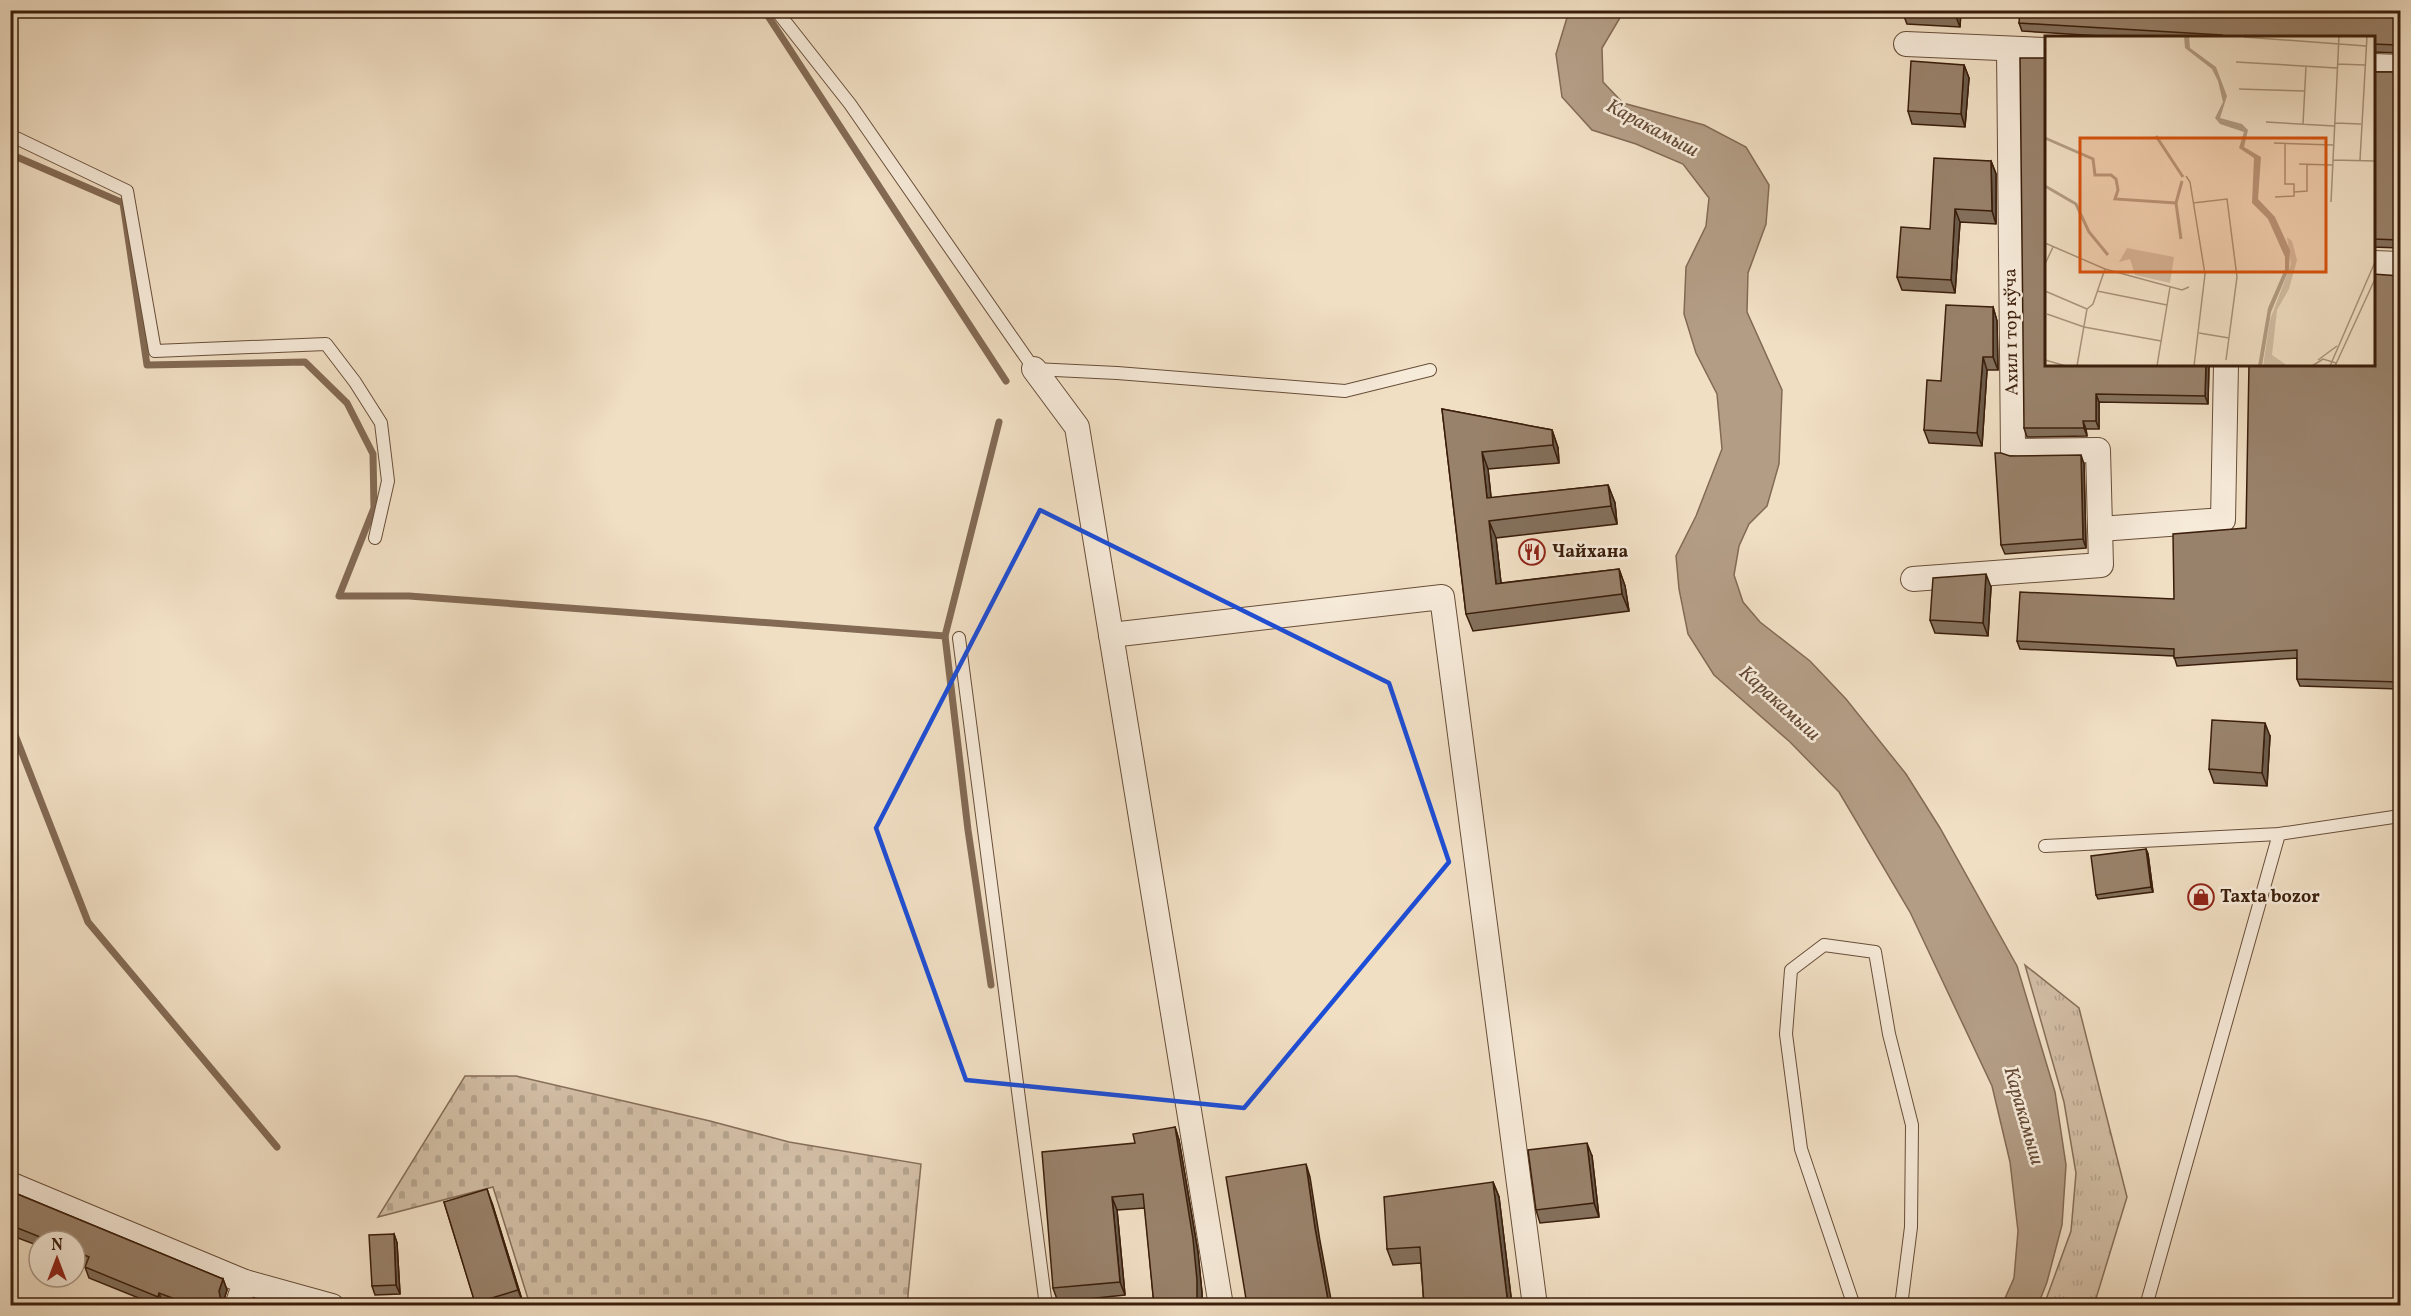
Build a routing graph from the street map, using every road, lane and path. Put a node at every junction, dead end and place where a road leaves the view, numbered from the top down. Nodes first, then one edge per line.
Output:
1 (776, 10) edge
2 (1906, 44) dead end
3 (2009, 49) junction
4 (2045, 50) edge
5 (2375, 66) edge
6 (2400, 67) edge
7 (10, 135) edge
8 (2375, 263) edge
9 (2400, 264) edge
10 (2226, 366) edge
11 (1034, 369) junction
12 (1430, 370) dead end
13 (2100, 529) junction
14 (375, 538) dead end
15 (1913, 579) dead end
16 (1111, 635) junction
17 (959, 638) dead end
18 (2400, 816) edge
19 (2279, 834) junction
20 (2045, 846) dead end
21 (10, 1184) edge
22 (245, 1282) junction
23 (237, 1305) edge
24 (332, 1305) edge
25 (1046, 1305) edge
26 (1221, 1305) edge
27 (1535, 1305) edge
28 (1854, 1305) edge
29 (1901, 1305) edge
30 (2146, 1305) edge

1 - 11 lane
2 - 3 street
3 - 4 street
3 - 13 street, Ахил 1 тор кўча
5 - 6 street
7 - 14 lane
8 - 9 street
10 - 13 street
11 - 12 lane
11 - 16 street
13 - 15 street, Ахил 1 тор кўча
16 - 26 street
16 - 27 street
17 - 25 lane
18 - 19 lane
19 - 20 lane
19 - 30 lane
21 - 22 street
22 - 23 street
22 - 24 street
28 - 29 lane

